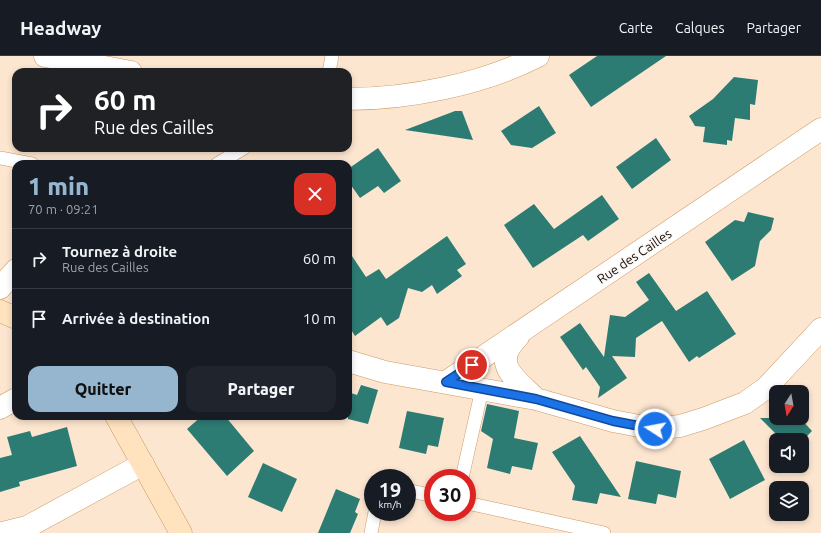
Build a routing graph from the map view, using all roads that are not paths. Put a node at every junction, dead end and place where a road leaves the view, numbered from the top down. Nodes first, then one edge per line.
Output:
1 (45, 56) edge
2 (332, 56) edge
3 (538, 56) edge
4 (110, 68) edge
5 (330, 68) edge
6 (352, 99) edge
7 (821, 129) edge
8 (237, 152) edge
9 (0, 158) edge
10 (12, 160) edge
11 (224, 160) edge
12 (12, 274) edge
13 (0, 288) edge
14 (0, 311) edge
15 (12, 316) edge
16 (821, 329) edge
17 (523, 331) junction
18 (352, 362) edge
19 (446, 382) junction
20 (482, 389) junction
21 (536, 399) junction
22 (12, 401) edge
23 (0, 408) edge
24 (118, 420) edge
25 (143, 464) junction
26 (464, 469) edge
27 (476, 505) edge
28 (373, 521) edge
29 (2, 533) edge
30 (181, 533) edge
31 (371, 533) edge
32 (604, 533) edge

1 - 4 street
2 - 5 lane
3 - 6 street
7 - 17 street, Rue des Cailles
8 - 11 lane
9 - 10 lane
12 - 13 street
14 - 15 street
16 - 21 street
17 - 19 street, Rue des Cailles
17 - 21 street
18 - 19 street
19 - 20 street
20 - 21 street
20 - 26 lane
22 - 23 street
24 - 25 street
25 - 29 street
25 - 30 street
27 - 32 lane
28 - 31 lane

